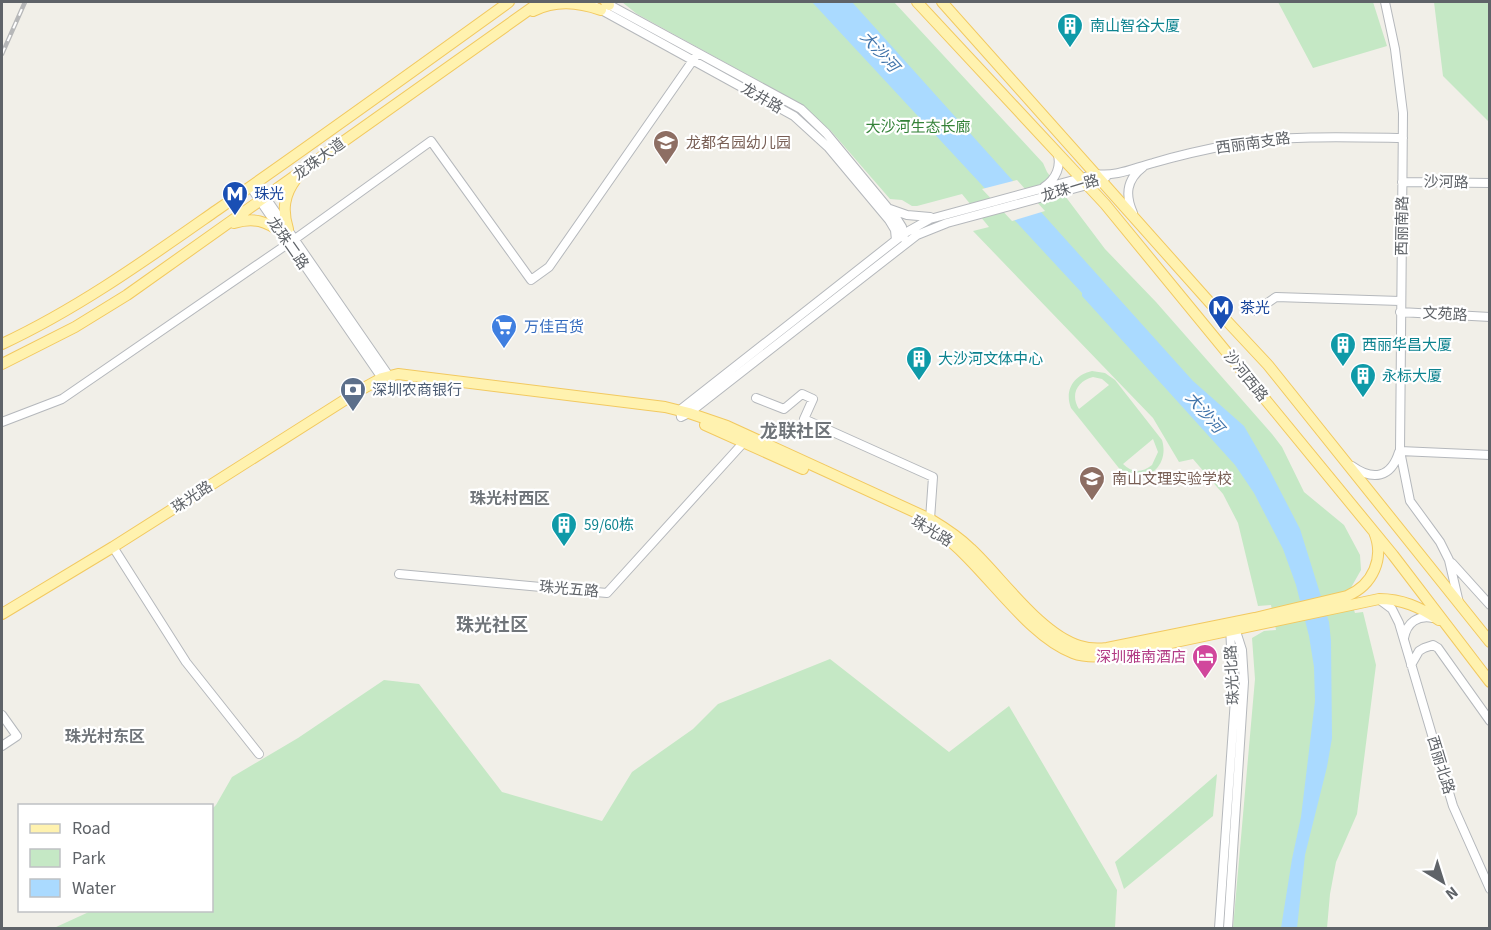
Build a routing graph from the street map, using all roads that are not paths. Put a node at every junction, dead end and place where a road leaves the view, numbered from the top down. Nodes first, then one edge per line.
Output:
1 (540, 2) edge
2 (586, 2) edge
3 (917, 2) edge
4 (942, 2) edge
5 (1385, 2) edge
6 (505, 3) edge
7 (605, 4) edge
8 (511, 22) junction
9 (696, 56) junction
10 (1403, 138) junction
11 (1056, 152) junction
12 (1145, 165) junction
13 (303, 170) junction
14 (1101, 177) junction
15 (1084, 182) junction
16 (1402, 182) junction
17 (1490, 183) edge
18 (253, 185) junction
19 (1041, 189) junction
20 (263, 199) junction
21 (885, 205) junction
22 (936, 217) junction
23 (1135, 219) junction
24 (226, 226) junction
25 (285, 231) junction
26 (904, 233) junction
27 (292, 241) junction
28 (900, 242) junction
29 (1400, 301) junction
30 (1256, 311) dead end
31 (1400, 312) junction
32 (1490, 316) edge
33 (2, 344) edge
34 (2, 364) edge
35 (387, 378) junction
36 (756, 398) dead end
37 (684, 413) junction
38 (2, 422) edge
39 (744, 442) junction
40 (1400, 451) junction
41 (1490, 455) edge
42 (1342, 458) junction
43 (930, 519) junction
44 (1374, 532) junction
45 (113, 547) junction
46 (1449, 560) junction
47 (399, 574) dead end
48 (1379, 599) junction
49 (1348, 600) junction
50 (1490, 605) edge
51 (1460, 607) junction
52 (2, 614) edge
53 (1439, 620) junction
54 (1233, 627) junction
55 (1449, 629) junction
56 (1403, 638) junction
57 (1490, 642) edge
58 (1411, 664) junction
59 (1490, 682) edge
60 (2, 715) edge
61 (1490, 721) edge
62 (2, 746) edge
63 (259, 754) dead end
64 (1486, 874) edge
65 (1490, 889) edge
66 (1219, 928) edge
67 (1228, 928) edge

1 - 8 main road, 龙珠大道
2 - 7 street, 龙井路
3 - 11 main road, 沙河西路
4 - 14 main road, 沙河西路
5 - 10 street, 西丽南路
6 - 18 main road, 龙珠大道
7 - 8 main road
7 - 9 street, 龙井路
8 - 13 main road, 龙珠大道
9 - 21 street, 龙井路
9 - 27 street
9 - 28 street, 龙井路
10 - 12 street, 西丽南支路
10 - 16 street, 西丽南路
11 - 15 main road, 沙河西路
11 - 19 street
12 - 14 street, 西丽南支路
12 - 23 street
13 - 20 main road, 龙珠大道
13 - 25 main road
14 - 15 street, 龙珠一路
14 - 23 main road, 沙河西路
15 - 19 street, 龙珠一路
15 - 28 street, 龙珠一路
15 - 44 main road, 沙河西路
16 - 17 street, 沙河路
16 - 29 street, 西丽南路
18 - 20 street, 龙珠二路
18 - 33 main road, 龙珠大道
19 - 22 street, 龙珠一路
20 - 24 main road, 龙珠大道
20 - 25 street, 龙珠二路
21 - 22 street
21 - 26 street, 龙井路
22 - 26 street, 龙珠一路
23 - 42 main road, 沙河西路
24 - 25 main road
24 - 34 main road, 龙珠大道
25 - 27 street, 龙珠二路
26 - 28 street, 龙珠一路
27 - 35 street, 龙珠二路
27 - 38 street
28 - 37 street, 龙珠一路
29 - 30 street
29 - 31 street, 西丽南路
31 - 32 street, 文苑路
31 - 40 street, 西丽南路
35 - 37 main road, 珠光路
35 - 45 main road, 珠光路
36 - 43 street
37 - 39 main road, 珠光路
37 - 43 main road, 珠光路
39 - 47 street, 珠光五路
39 - 54 main road, 珠光路
40 - 41 street
40 - 42 street
40 - 46 street, 西丽南路
42 - 51 main road, 沙河西路
43 - 54 main road, 珠光路
44 - 49 main road, 珠光路
44 - 55 main road, 沙河西路
45 - 52 main road, 珠光路
45 - 63 street
46 - 50 street
46 - 51 street, 西丽南路
48 - 49 main road, 珠光路
48 - 53 main road, 珠光路
48 - 56 street, 西丽北路
49 - 54 main road, 珠光路
51 - 57 main road, 沙河西路
53 - 55 street, 珠光路
53 - 56 street
54 - 66 street, 珠光北路
54 - 67 street, 珠光北路
55 - 59 main road, 沙河西路
56 - 58 street, 西丽北路
58 - 61 street
58 - 64 street, 西丽北路
60 - 62 street
64 - 65 street, 西丽北路

